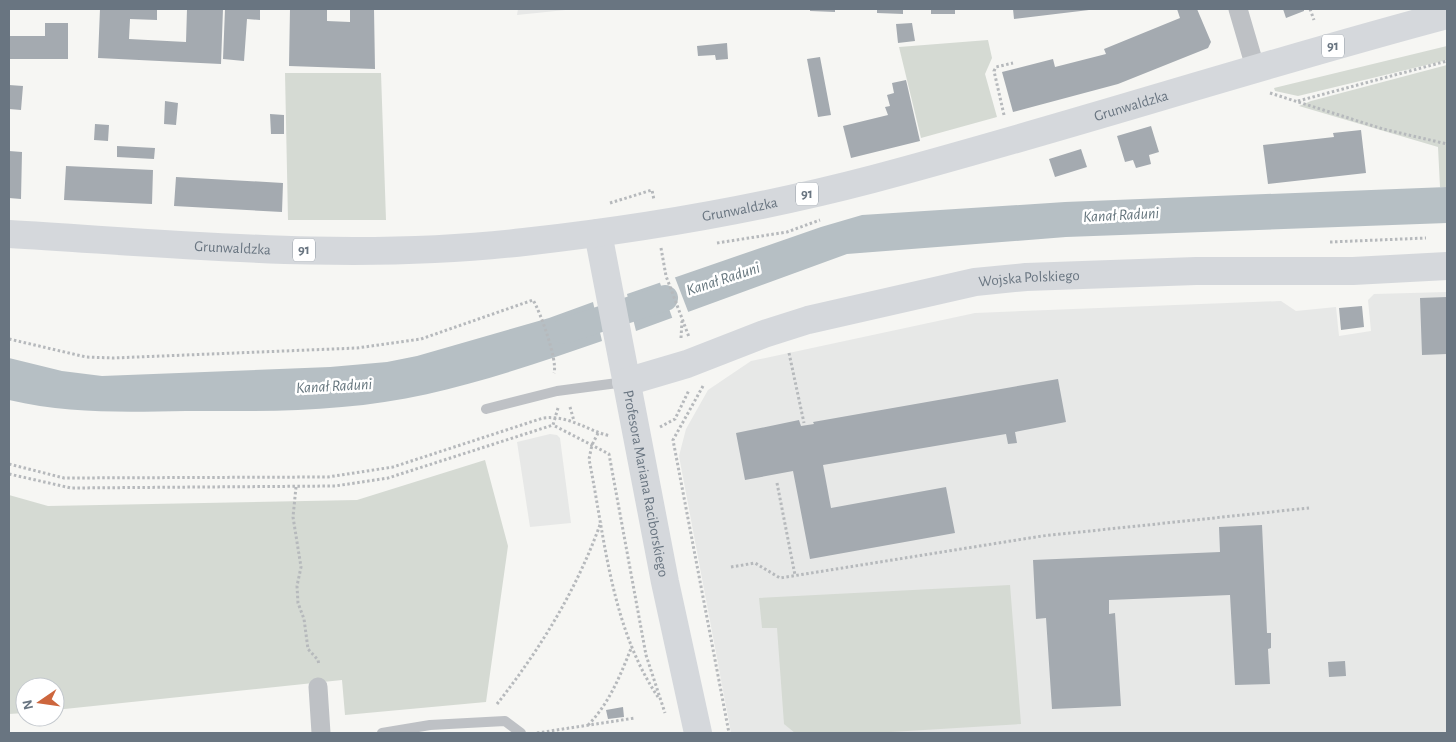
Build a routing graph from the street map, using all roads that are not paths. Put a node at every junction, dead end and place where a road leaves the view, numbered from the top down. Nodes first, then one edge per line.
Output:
1 (1238, 9) edge
2 (1447, 15) edge
3 (1255, 67) junction
4 (598, 233) junction
5 (9, 234) edge
6 (1447, 266) edge
7 (626, 382) junction
8 (486, 410) dead end
9 (318, 687) road end
10 (321, 733) edge
11 (382, 733) edge
12 (521, 733) edge
13 (698, 733) edge

1 - 3 street
2 - 3 main road, Grunwaldzka / 91
3 - 4 main road, Grunwaldzka / 91
4 - 5 main road, Grunwaldzka / 91
4 - 7 main road, Profesora Mariana Raciborskiego
6 - 7 main road, Wojska Polskiego
7 - 8 lane
7 - 13 main road, Profesora Mariana Raciborskiego
9 - 10 street
11 - 12 lane

